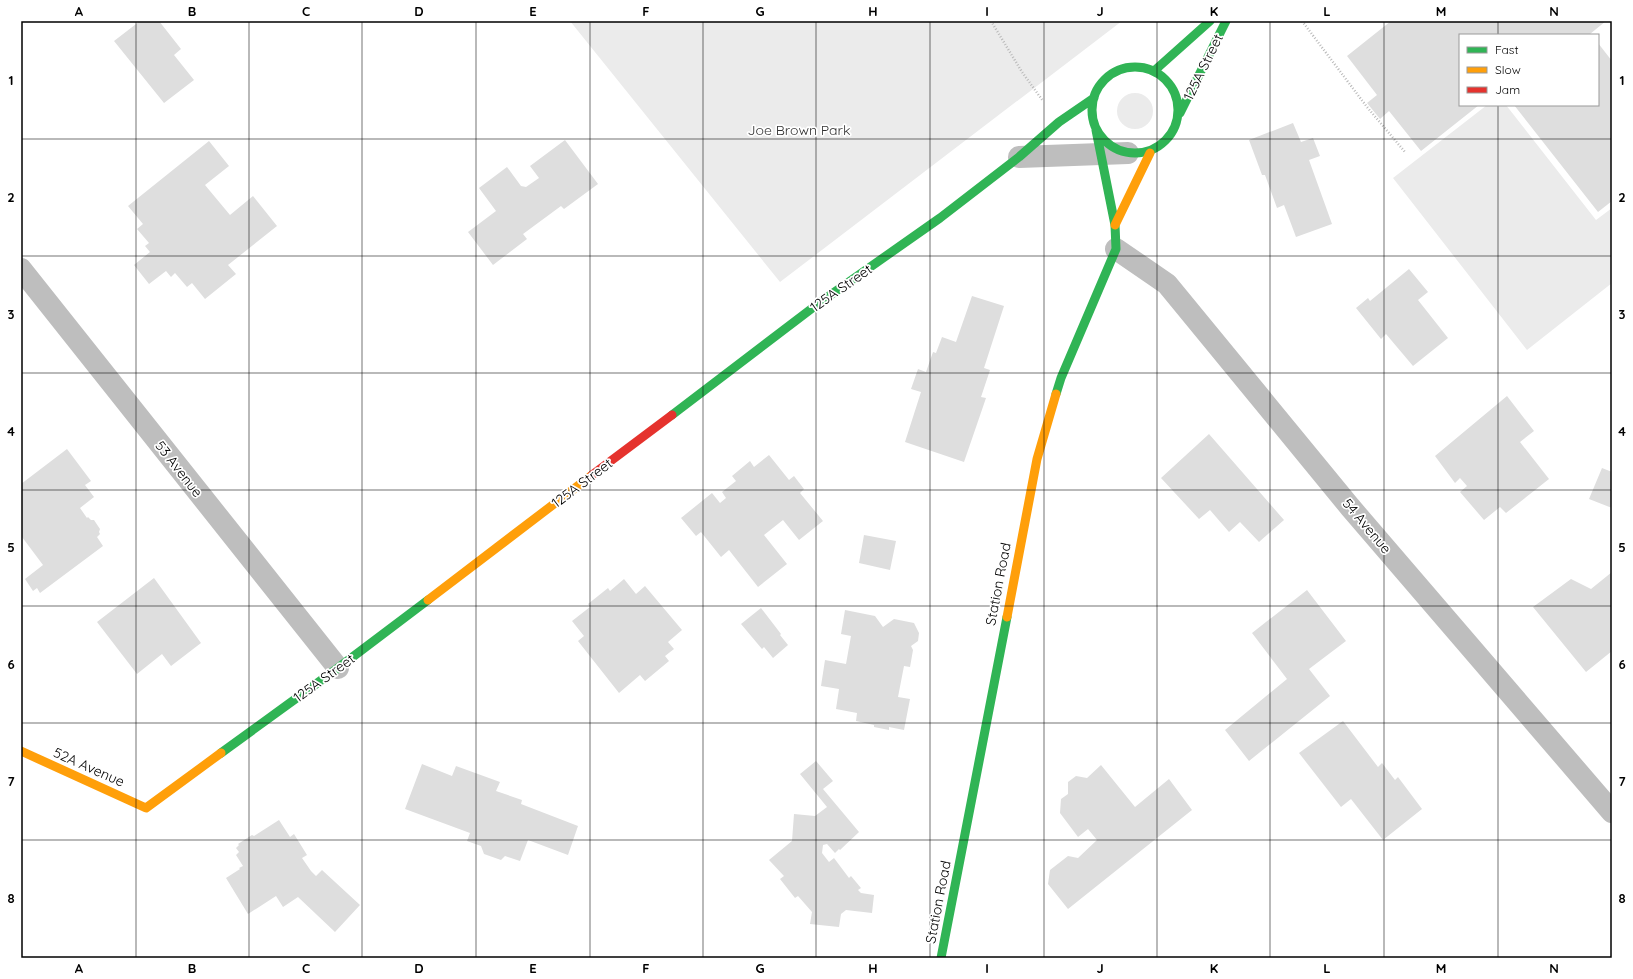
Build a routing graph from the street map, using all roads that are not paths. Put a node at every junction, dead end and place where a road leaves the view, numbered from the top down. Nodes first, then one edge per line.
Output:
1 (1210, 21) edge
2 (1226, 21) edge
3 (1154, 71) junction
4 (1094, 98) junction
5 (1180, 113) junction
6 (1096, 130) junction
7 (1128, 153) junction
8 (1150, 153) junction
9 (1101, 155) junction
10 (1019, 157) junction
11 (1115, 225) junction
12 (1116, 249) junction
13 (21, 269) edge
14 (338, 668) junction
15 (21, 752) edge
16 (146, 808) joint
17 (1612, 812) edge
18 (941, 958) edge

1 - 3 street, 125A Street
2 - 5 street, 125A Street
3 - 4 street
3 - 5 street
4 - 6 street
4 - 10 street, 125A Street
5 - 8 street
6 - 7 street
6 - 9 street, Station Road
7 - 8 street
7 - 9 street
8 - 11 street, Station Road
9 - 10 street
9 - 11 street, Station Road
10 - 14 street, 125A Street
11 - 12 street, Station Road
12 - 17 street, 54 Avenue
12 - 18 street, Station Road
13 - 14 street, 53 Avenue
14 - 16 street, 125A Street
15 - 16 street, 52A Avenue

